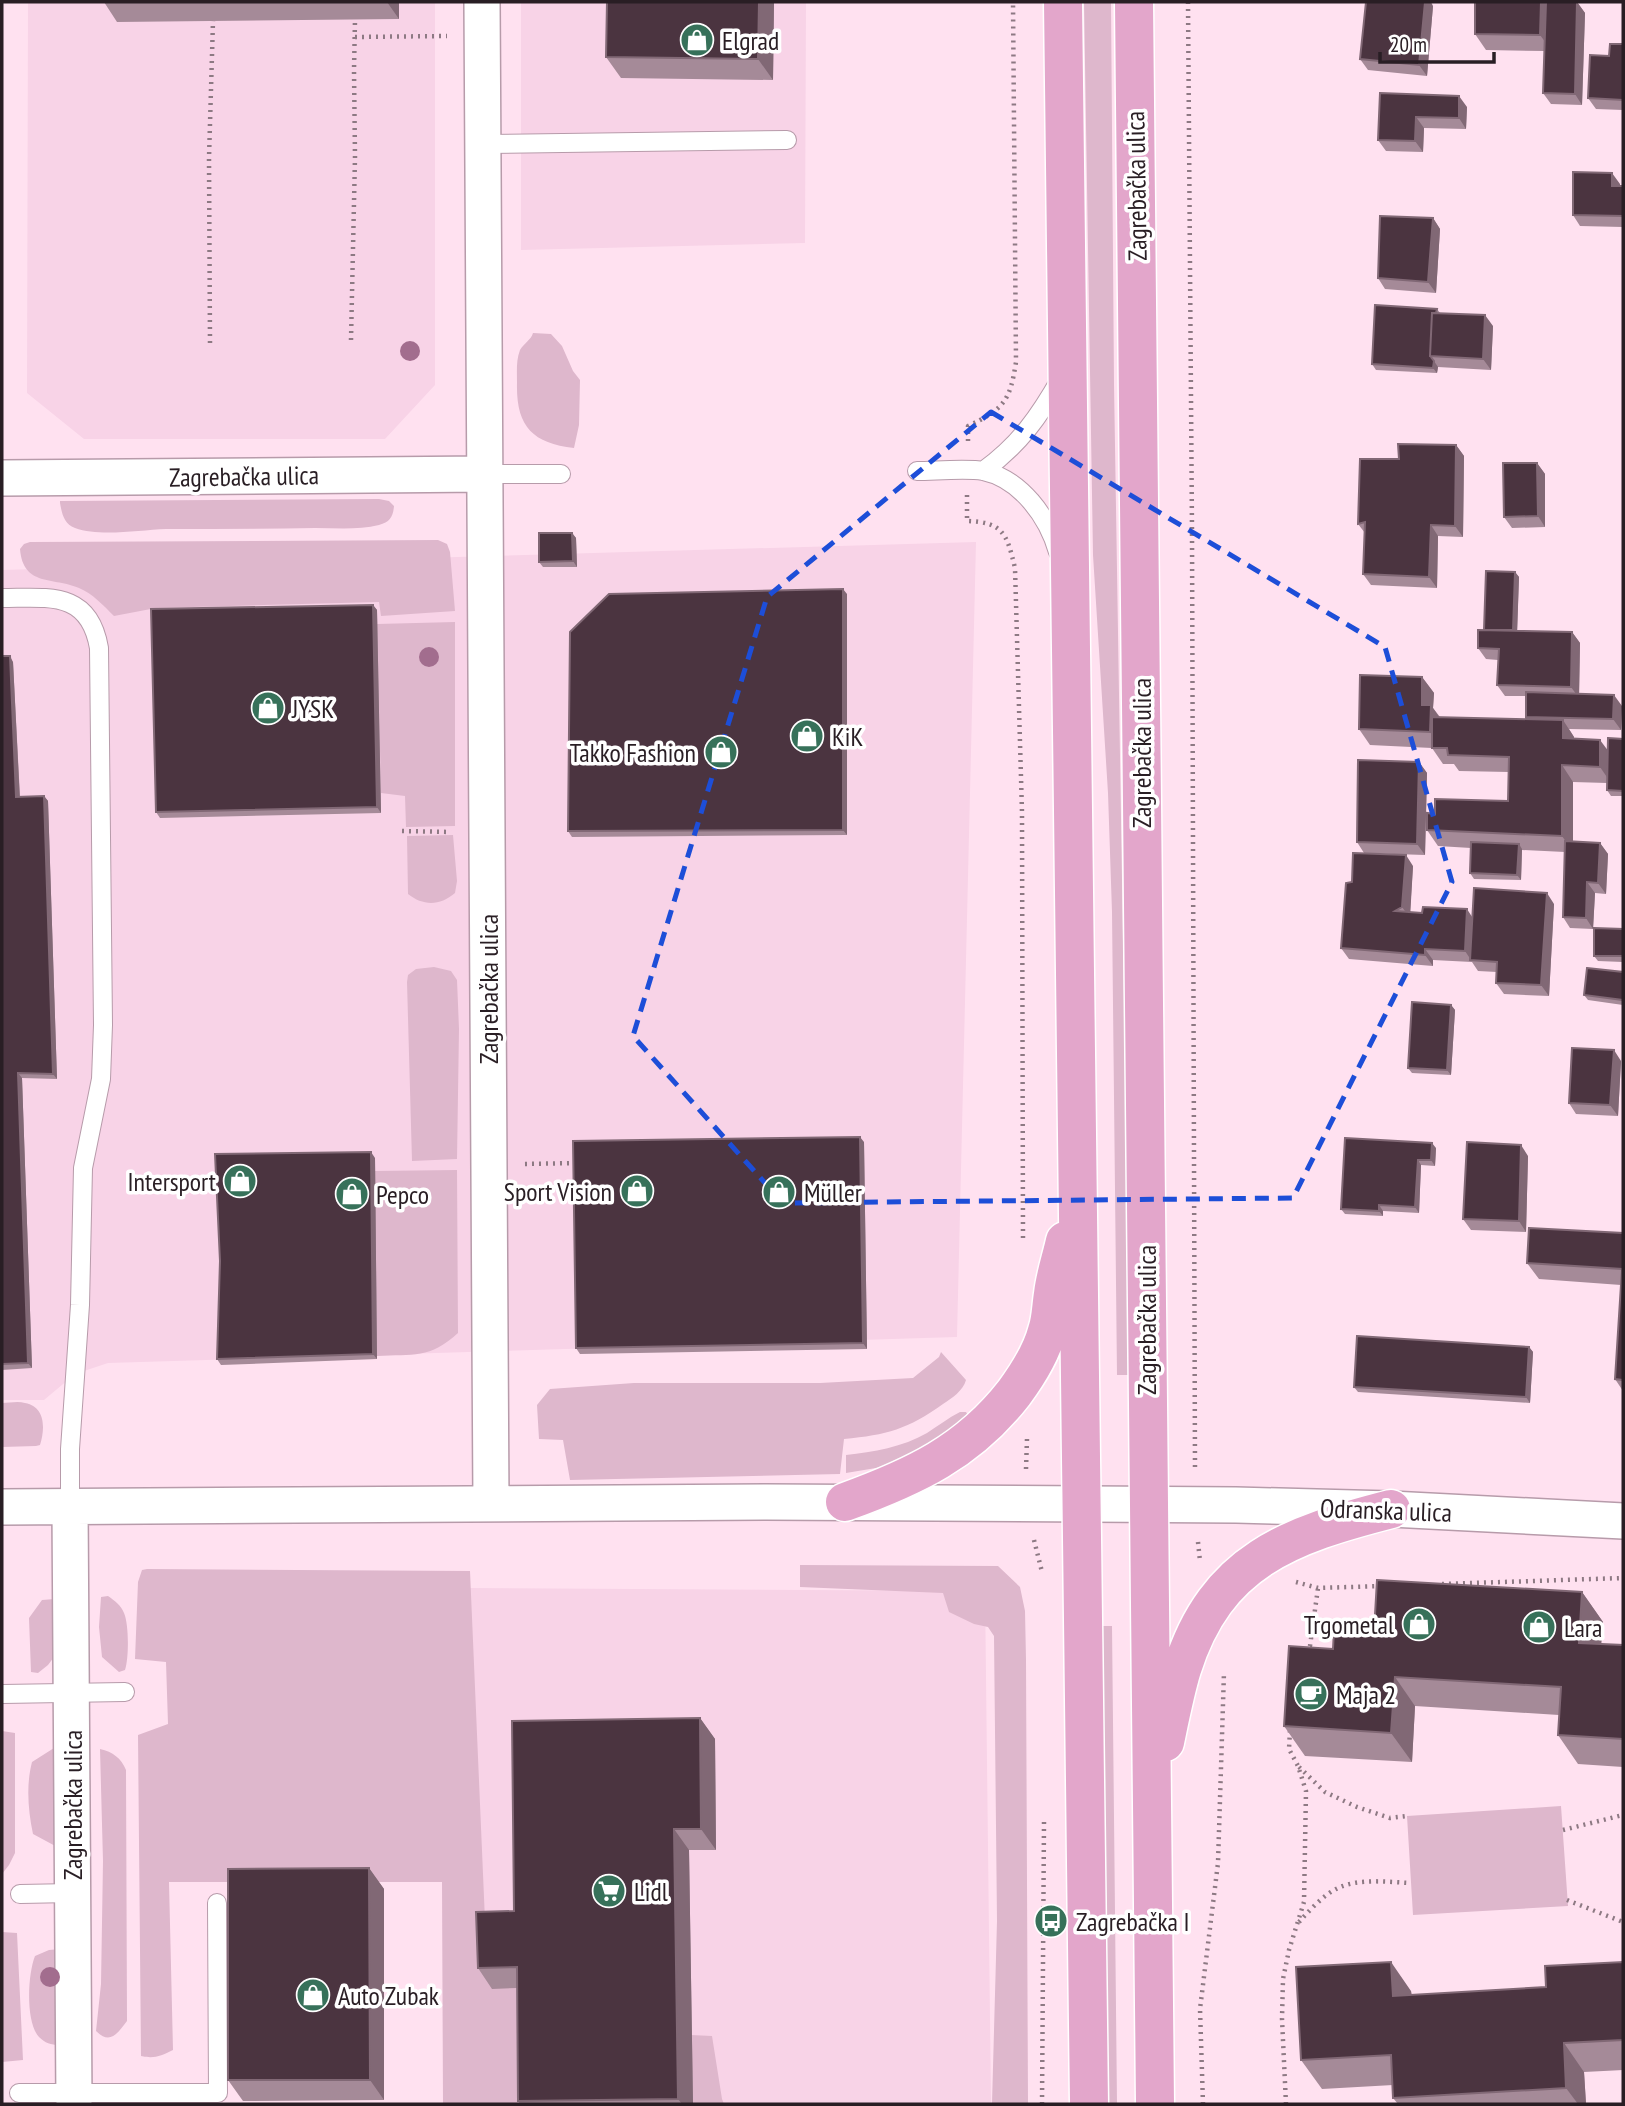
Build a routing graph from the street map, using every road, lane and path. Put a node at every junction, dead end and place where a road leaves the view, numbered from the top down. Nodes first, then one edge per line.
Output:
1 (482, 2) edge
2 (1013, 2) edge
3 (1063, 2) edge
4 (1133, 2) edge
5 (1188, 2) edge
6 (355, 20) dead end
7 (213, 21) dead end
8 (452, 36) dead end
9 (355, 37) junction
10 (788, 140) dead end
11 (483, 144) junction
12 (351, 340) dead end
13 (210, 343) dead end
14 (1068, 364) junction
15 (917, 471) dead end
16 (975, 471) junction
17 (485, 474) junction
18 (561, 474) dead end
19 (2, 478) edge
20 (2, 598) edge
21 (1071, 603) junction
22 (402, 831) dead end
23 (454, 832) dead end
24 (577, 1163) edge
25 (521, 1164) dead end
26 (1079, 1185) junction
27 (1023, 1251) dead end
28 (1007, 1402) junction
29 (845, 1502) junction
30 (1026, 1503) junction
31 (491, 1504) junction
32 (1083, 1504) junction
33 (1148, 1504) junction
34 (1195, 1504) junction
35 (2, 1507) edge
36 (69, 1507) junction
37 (1391, 1509) junction
38 (1623, 1521) edge
39 (1042, 1576) dead end
40 (1623, 1578) edge
41 (1294, 1581) dead end
42 (1429, 1584) edge
43 (1387, 1586) edge
44 (1318, 1588) junction
45 (1220, 1595) junction
46 (1302, 1651) edge
47 (1225, 1661) dead end
48 (125, 1692) dead end
49 (71, 1693) junction
50 (2, 1694) edge
51 (1290, 1723) edge
52 (1298, 1766) junction
53 (1151, 1784) junction
54 (1044, 1811) dead end
55 (1623, 1815) edge
56 (1407, 1816) dead end
57 (1563, 1830) dead end
58 (1411, 1883) dead end
59 (72, 1893) junction
60 (20, 1894) dead end
61 (1567, 1900) dead end
62 (217, 1903) dead end
63 (1299, 1922) junction
64 (1623, 1922) edge
65 (19, 2093) dead end
66 (74, 2099) edge
67 (1042, 2104) edge
68 (1089, 2104) edge
69 (1155, 2104) edge
70 (1203, 2104) edge
71 (1286, 2104) edge

1 - 11 street, Zagrebačka ulica
2 - 16 path
3 - 14 main road
4 - 33 main road, Zagrebačka ulica
5 - 34 path
6 - 9 path
7 - 13 path
8 - 9 path
9 - 12 path
10 - 11 lane
11 - 17 street, Zagrebačka ulica
14 - 16 lane
14 - 21 main road
15 - 16 lane
16 - 21 lane
16 - 27 path
17 - 18 lane
17 - 19 street, Zagrebačka ulica
17 - 31 street, Zagrebačka ulica
20 - 36 lane
21 - 26 main road
22 - 23 path
24 - 25 path
26 - 28 main road
26 - 32 main road
28 - 29 main road
28 - 30 path
29 - 30 street
29 - 31 street
30 - 32 street
30 - 39 path
31 - 36 street
32 - 33 street
32 - 68 main road
33 - 34 street, Odranska ulica
33 - 53 main road, Zagrebačka ulica
34 - 37 street, Odranska ulica
34 - 45 path
35 - 36 street
36 - 49 street, Zagrebačka ulica
37 - 38 street, Odranska ulica
37 - 45 main road
40 - 42 path
41 - 44 path
43 - 44 path
44 - 46 path
45 - 53 main road
47 - 70 path
48 - 49 lane
49 - 50 lane
49 - 59 street, Zagrebačka ulica
51 - 52 path
52 - 56 path
52 - 63 path
53 - 69 main road, Zagrebačka ulica
54 - 67 path
55 - 57 path
58 - 63 path
59 - 60 lane
59 - 66 street, Zagrebačka ulica
61 - 64 path
62 - 66 lane
63 - 71 path
65 - 66 lane

